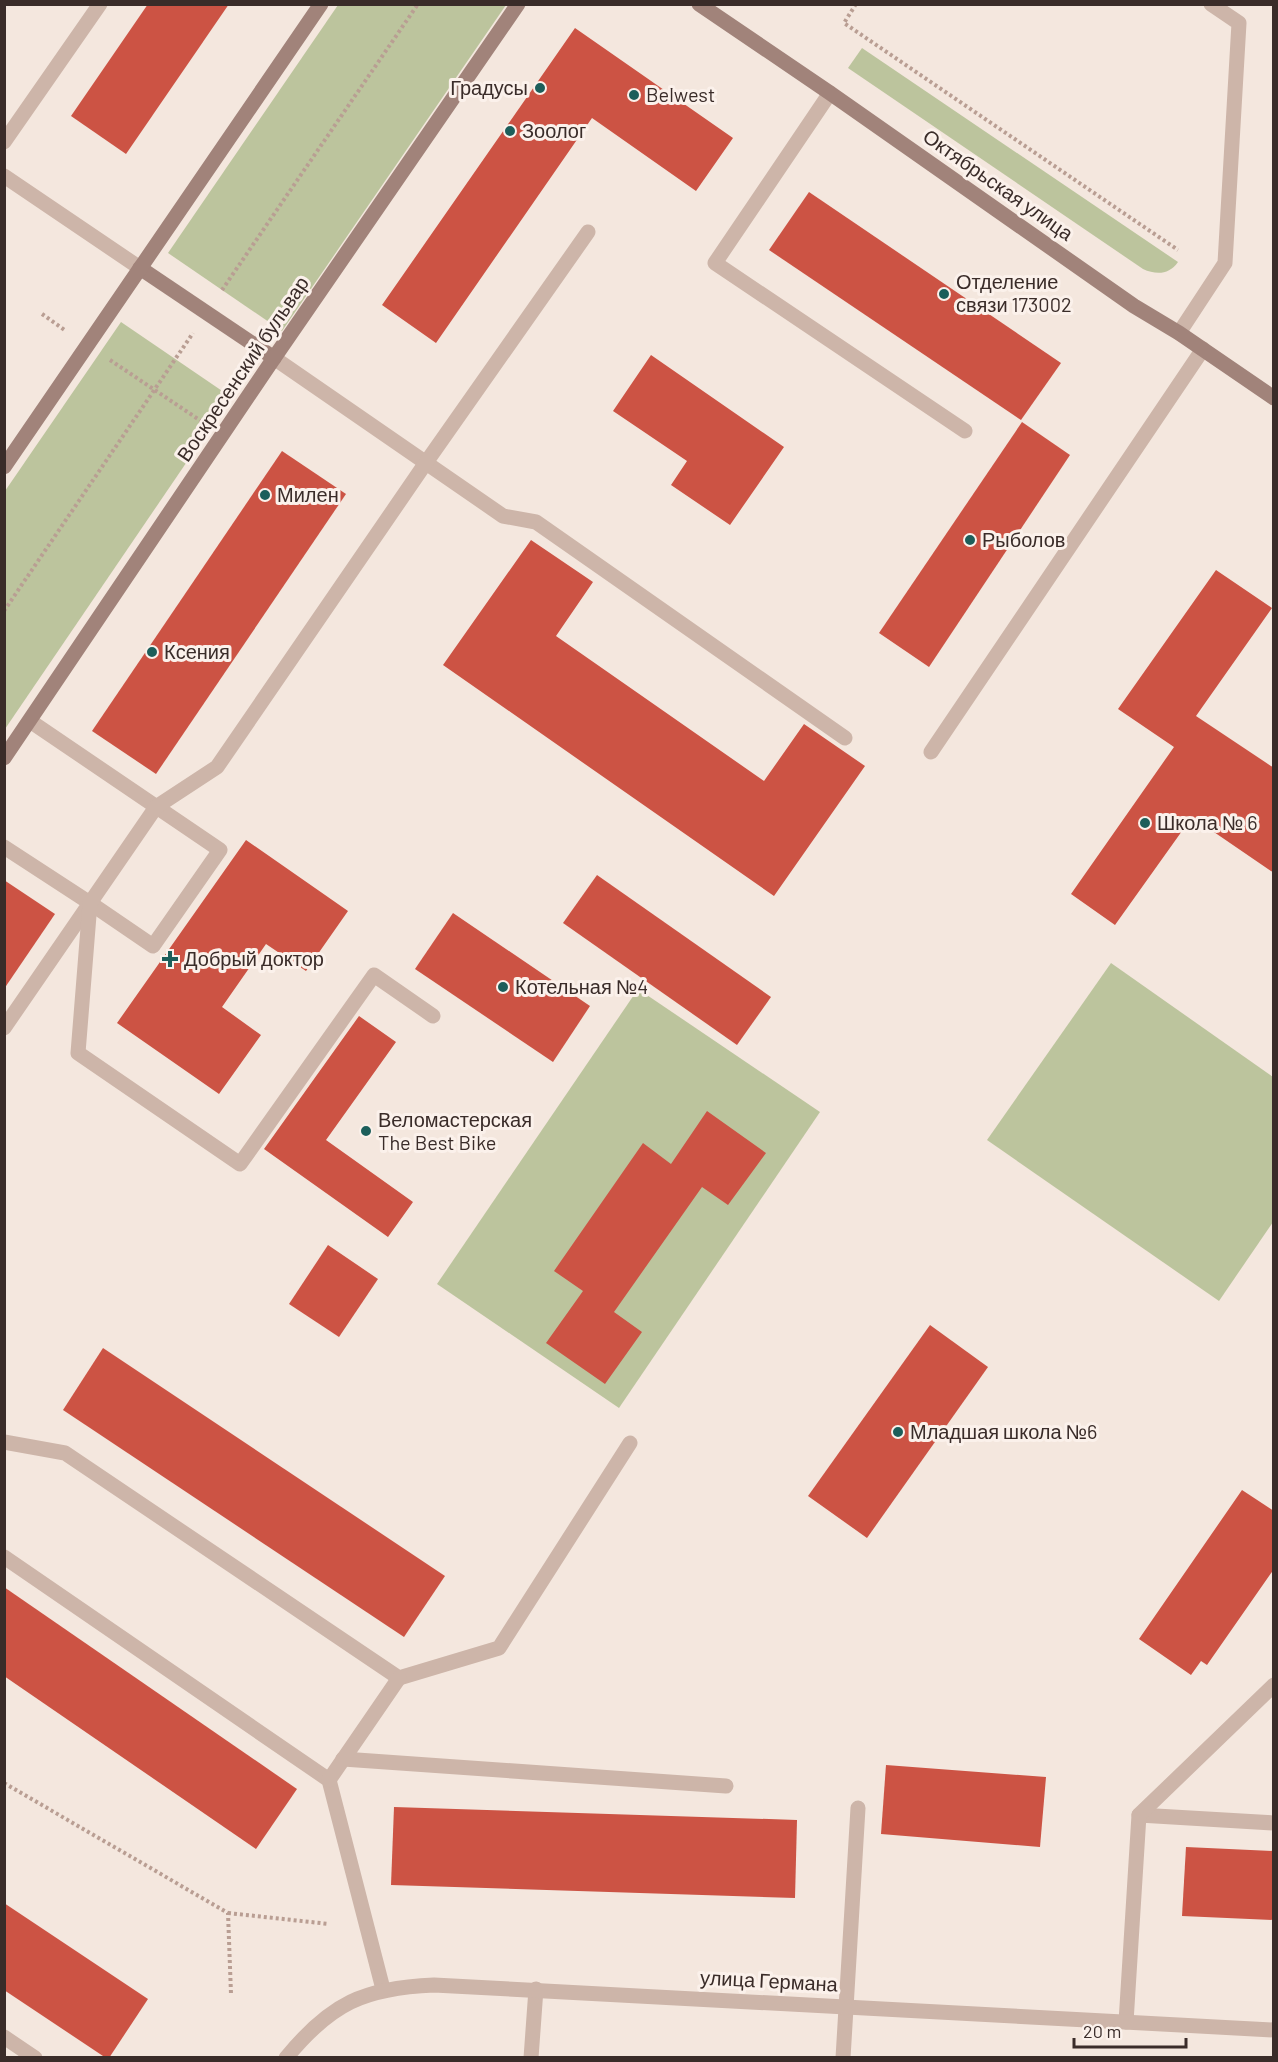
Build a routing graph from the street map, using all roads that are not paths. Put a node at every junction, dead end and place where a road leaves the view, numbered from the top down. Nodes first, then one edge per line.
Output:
1 (100, 4) edge
2 (321, 4) edge
3 (518, 4) edge
4 (699, 4) edge
5 (1212, 4) edge
6 (830, 93) junction
7 (4, 141) edge
8 (4, 176) edge
9 (588, 232) dead end
10 (140, 268) junction
11 (1179, 333) junction
12 (1203, 349) junction
13 (274, 358) junction
14 (1274, 398) edge
15 (965, 431) dead end
16 (425, 464) junction
17 (4, 467) edge
18 (30, 721) junction
19 (845, 738) dead end
20 (932, 752) dead end
21 (4, 758) edge
22 (156, 807) junction
23 (4, 847) edge
24 (90, 903) junction
25 (433, 1016) dead end
26 (4, 1028) edge
27 (4, 1442) edge
28 (630, 1443) dead end
29 (4, 1557) edge
30 (399, 1678) junction
31 (1274, 1685) edge
32 (342, 1760) junction
33 (329, 1780) junction
34 (726, 1786) dead end
35 (858, 1808) dead end
36 (1139, 1815) junction
37 (1274, 1823) edge
38 (382, 1989) junction
39 (536, 1989) junction
40 (846, 2006) junction
41 (1126, 2022) junction
42 (1274, 2030) edge
43 (4, 2037) edge
44 (34, 2058) edge
45 (286, 2058) edge
46 (531, 2058) edge
47 (843, 2058) edge

1 - 7 street
2 - 10 main road
3 - 13 main road, Воскресенский бульвар
4 - 6 main road, Октябрьская улица
5 - 11 street
6 - 11 main road, Октябрьская улица
6 - 15 street
8 - 10 street
9 - 16 street
10 - 13 main road
10 - 17 main road
11 - 12 main road, Октябрьская улица
12 - 14 main road, Октябрьская улица
12 - 20 street
13 - 16 street
13 - 18 main road, Воскресенский бульвар
16 - 19 street
16 - 22 street
18 - 21 main road, Воскресенский бульвар
18 - 22 street
22 - 24 street
22 - 24 street
23 - 24 street
24 - 25 street
24 - 26 street
27 - 30 street
28 - 30 street
29 - 33 street
30 - 32 street
31 - 36 street
32 - 33 street
32 - 34 street
33 - 38 street
35 - 40 street
36 - 37 street
36 - 41 street
38 - 39 street, улица Германа
38 - 45 street, улица Германа
39 - 40 street, улица Германа
39 - 46 street
40 - 41 street, улица Германа
40 - 47 street
41 - 42 street, улица Германа
43 - 44 street

